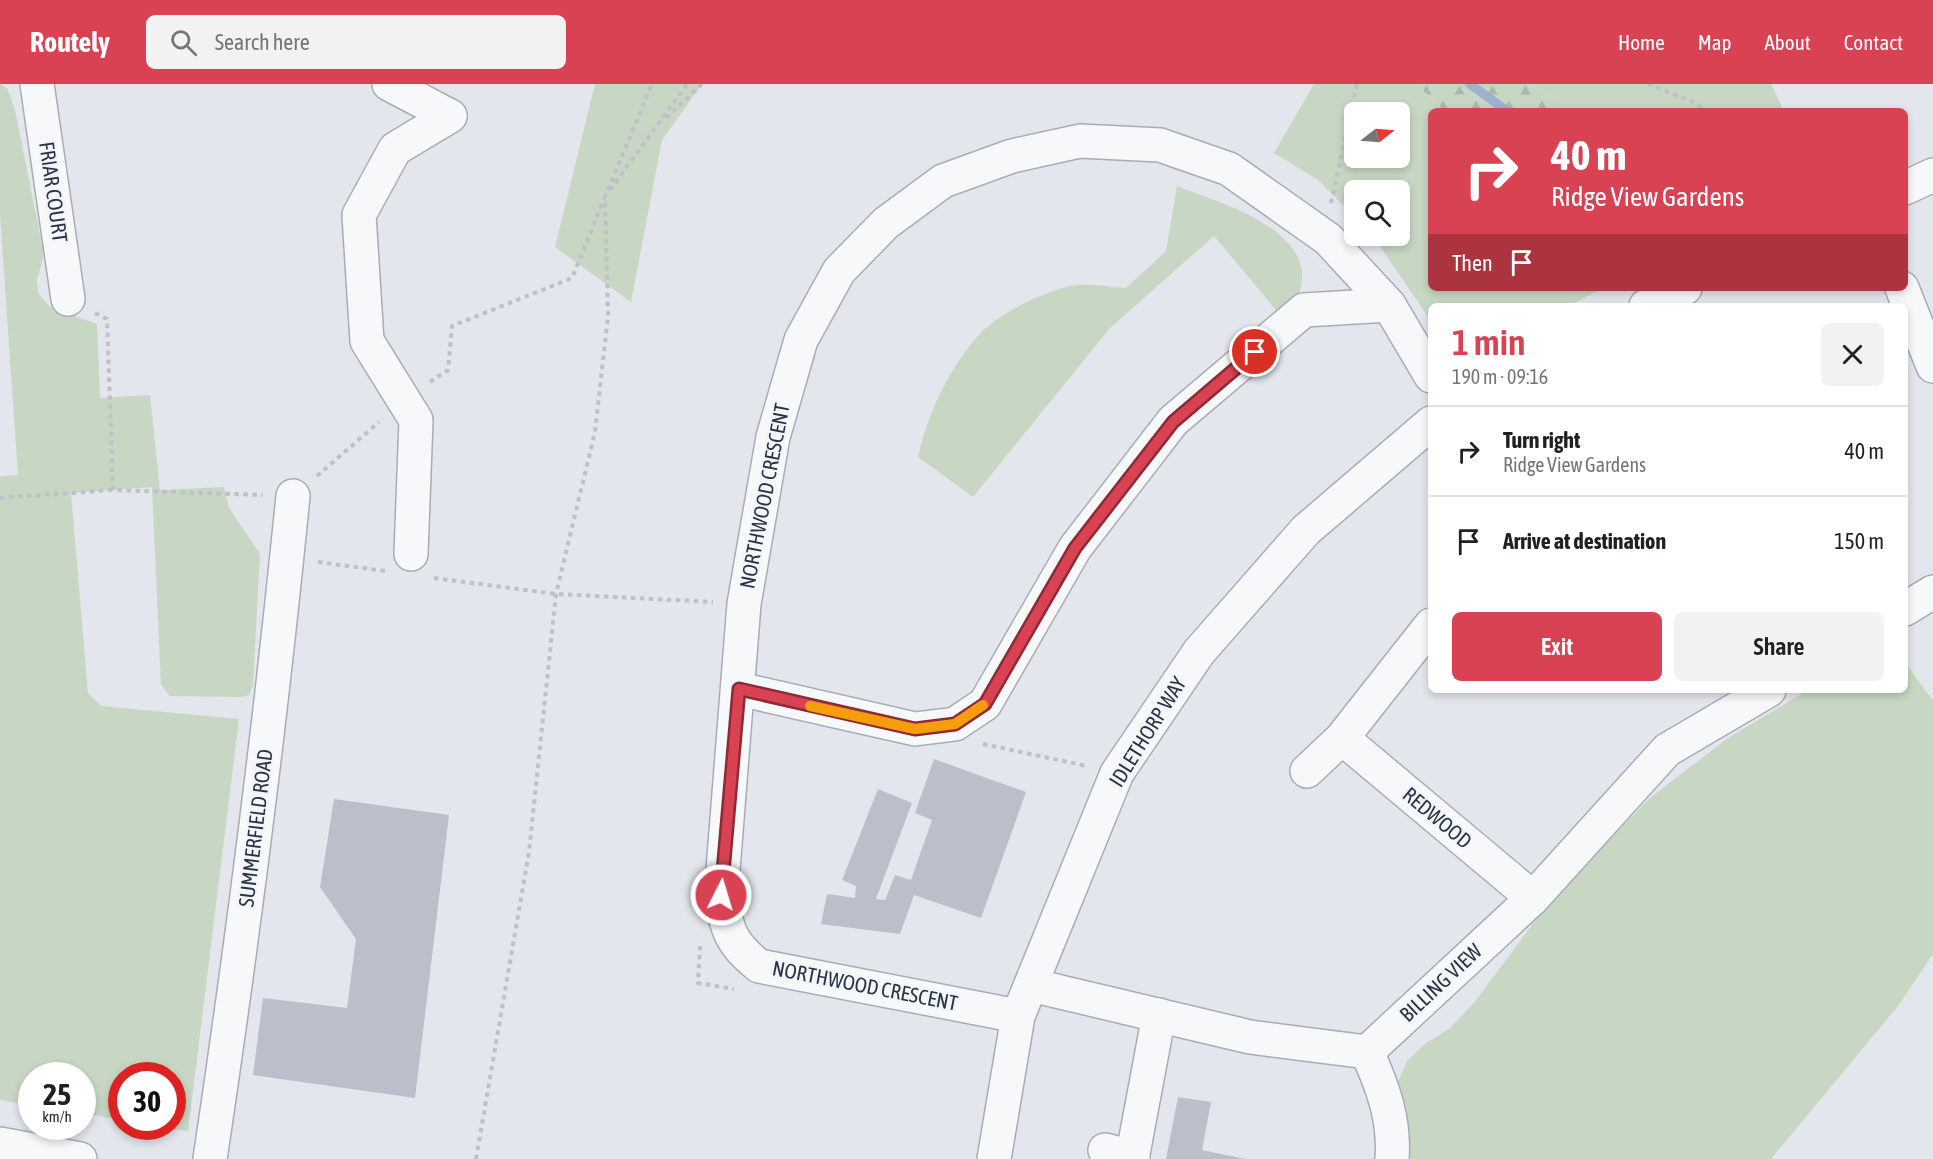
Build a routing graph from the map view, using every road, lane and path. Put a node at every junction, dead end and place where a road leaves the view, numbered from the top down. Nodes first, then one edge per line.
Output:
1 (37, 84) edge
2 (389, 84) edge
3 (652, 84) edge
4 (687, 84) edge
5 (702, 84) edge
6 (1357, 84) edge
7 (1648, 84) edge
8 (1703, 108) edge
9 (659, 125) junction
10 (1933, 175) edge
11 (1908, 187) edge
12 (605, 197) junction
13 (1324, 200) dead end
14 (1678, 291) edge
15 (68, 299) joint
16 (1652, 303) edge
17 (1908, 303) edge
18 (1389, 305) junction
19 (1933, 366) edge
20 (1428, 371) edge
21 (404, 401) junction
22 (1428, 426) edge
23 (113, 490) junction
24 (292, 496) junction
25 (0, 498) edge
26 (286, 558) junction
27 (410, 568) junction
28 (1933, 592) edge
29 (556, 594) junction
30 (744, 604) junction
31 (1908, 607) edge
32 (1428, 629) edge
33 (739, 689) junction
34 (1764, 693) edge
35 (1342, 738) junction
36 (982, 744) dead end
37 (1307, 771) dead end
38 (1117, 773) junction
39 (1533, 898) junction
40 (700, 936) dead end
41 (780, 970) junction
42 (1031, 985) junction
43 (1159, 1015) junction
44 (1018, 1016) junction
45 (1367, 1052) junction
46 (0, 1144) edge
47 (1123, 1155) edge
48 (80, 1159) edge
49 (210, 1159) edge
50 (476, 1159) edge
51 (994, 1159) edge
52 (1392, 1159) edge

1 - 15 street, FRIAR COURT
2 - 21 street
3 - 12 path
4 - 9 path
5 - 9 path
6 - 13 path
7 - 8 path
9 - 12 path
10 - 11 street
12 - 21 path
12 - 29 path
14 - 16 street
15 - 23 path
17 - 19 street
18 - 20 street, NORTHWOOD CRESCENT
18 - 30 street, NORTHWOOD CRESCENT
18 - 33 street
21 - 24 path
21 - 27 street
22 - 38 street, IDLETHORP WAY
23 - 24 path
23 - 25 path
24 - 26 street, SUMMERFIELD ROAD
26 - 27 path
26 - 49 street, SUMMERFIELD ROAD
27 - 29 path
28 - 31 street
29 - 30 path
29 - 50 path
30 - 33 street, NORTHWOOD CRESCENT
32 - 35 street
33 - 41 street, NORTHWOOD CRESCENT
34 - 39 street, BILLING VIEW
35 - 37 street
35 - 39 street, REDWOOD
36 - 38 path
38 - 42 street, IDLETHORP WAY
39 - 45 street, BILLING VIEW
40 - 41 path
41 - 44 street, NORTHWOOD CRESCENT
42 - 43 street
42 - 44 street, IDLETHORP WAY
43 - 45 street
43 - 47 street
44 - 51 street, IDLETHORP WAY
45 - 52 street
46 - 48 street

